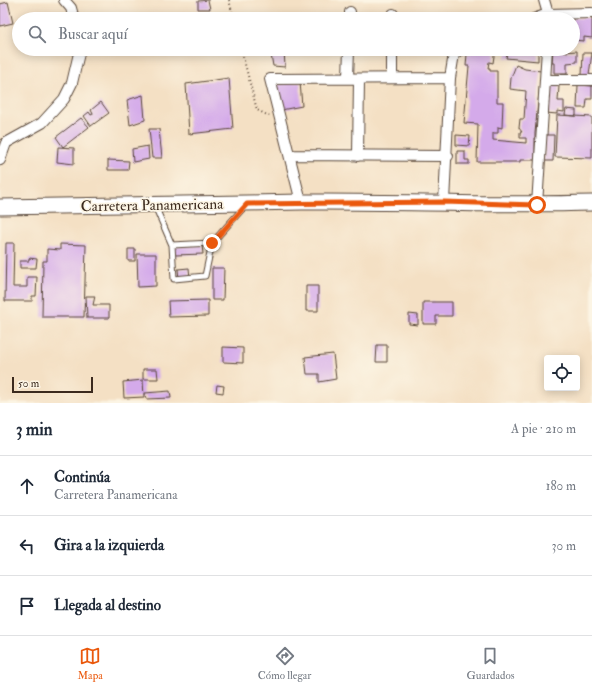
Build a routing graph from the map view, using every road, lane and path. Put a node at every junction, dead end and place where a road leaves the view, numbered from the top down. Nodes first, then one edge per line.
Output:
1 (64, 0) edge
2 (229, 0) edge
3 (544, 0) edge
4 (72, 12) edge
5 (232, 12) edge
6 (547, 12) edge
7 (592, 13) edge
8 (580, 14) edge
9 (78, 56) edge
10 (243, 56) edge
11 (349, 56) edge
12 (392, 56) edge
13 (454, 56) edge
14 (547, 56) edge
15 (348, 78) junction
16 (392, 78) junction
17 (450, 78) junction
18 (359, 79) junction
19 (545, 80) junction
20 (592, 80) edge
21 (282, 122) junction
22 (291, 155) junction
23 (358, 156) junction
24 (448, 156) junction
25 (0, 160) edge
26 (301, 202) junction
27 (444, 202) junction
28 (247, 204) junction
29 (592, 204) edge
30 (154, 205) junction
31 (537, 205) junction
32 (0, 207) edge
33 (212, 243) junction
34 (172, 244) junction

1 - 4 street
2 - 5 path
3 - 6 street
7 - 8 street
9 - 25 street
10 - 21 path
11 - 15 street
12 - 16 street
13 - 17 street
14 - 19 street
15 - 18 street
15 - 21 street
16 - 17 street
16 - 18 street
17 - 24 street
18 - 23 street
19 - 20 street
19 - 31 street
21 - 22 street
22 - 23 street
22 - 26 street
23 - 24 street
24 - 27 street
26 - 27 main road, Carretera Panamericana
26 - 28 main road, Carretera Panamericana
27 - 31 main road, Carretera Panamericana
28 - 30 main road, Carretera Panamericana
28 - 33 lane
29 - 31 main road, Carretera Panamericana
30 - 32 main road, Carretera Panamericana
30 - 34 lane
33 - 34 lane
33 - 34 lane

